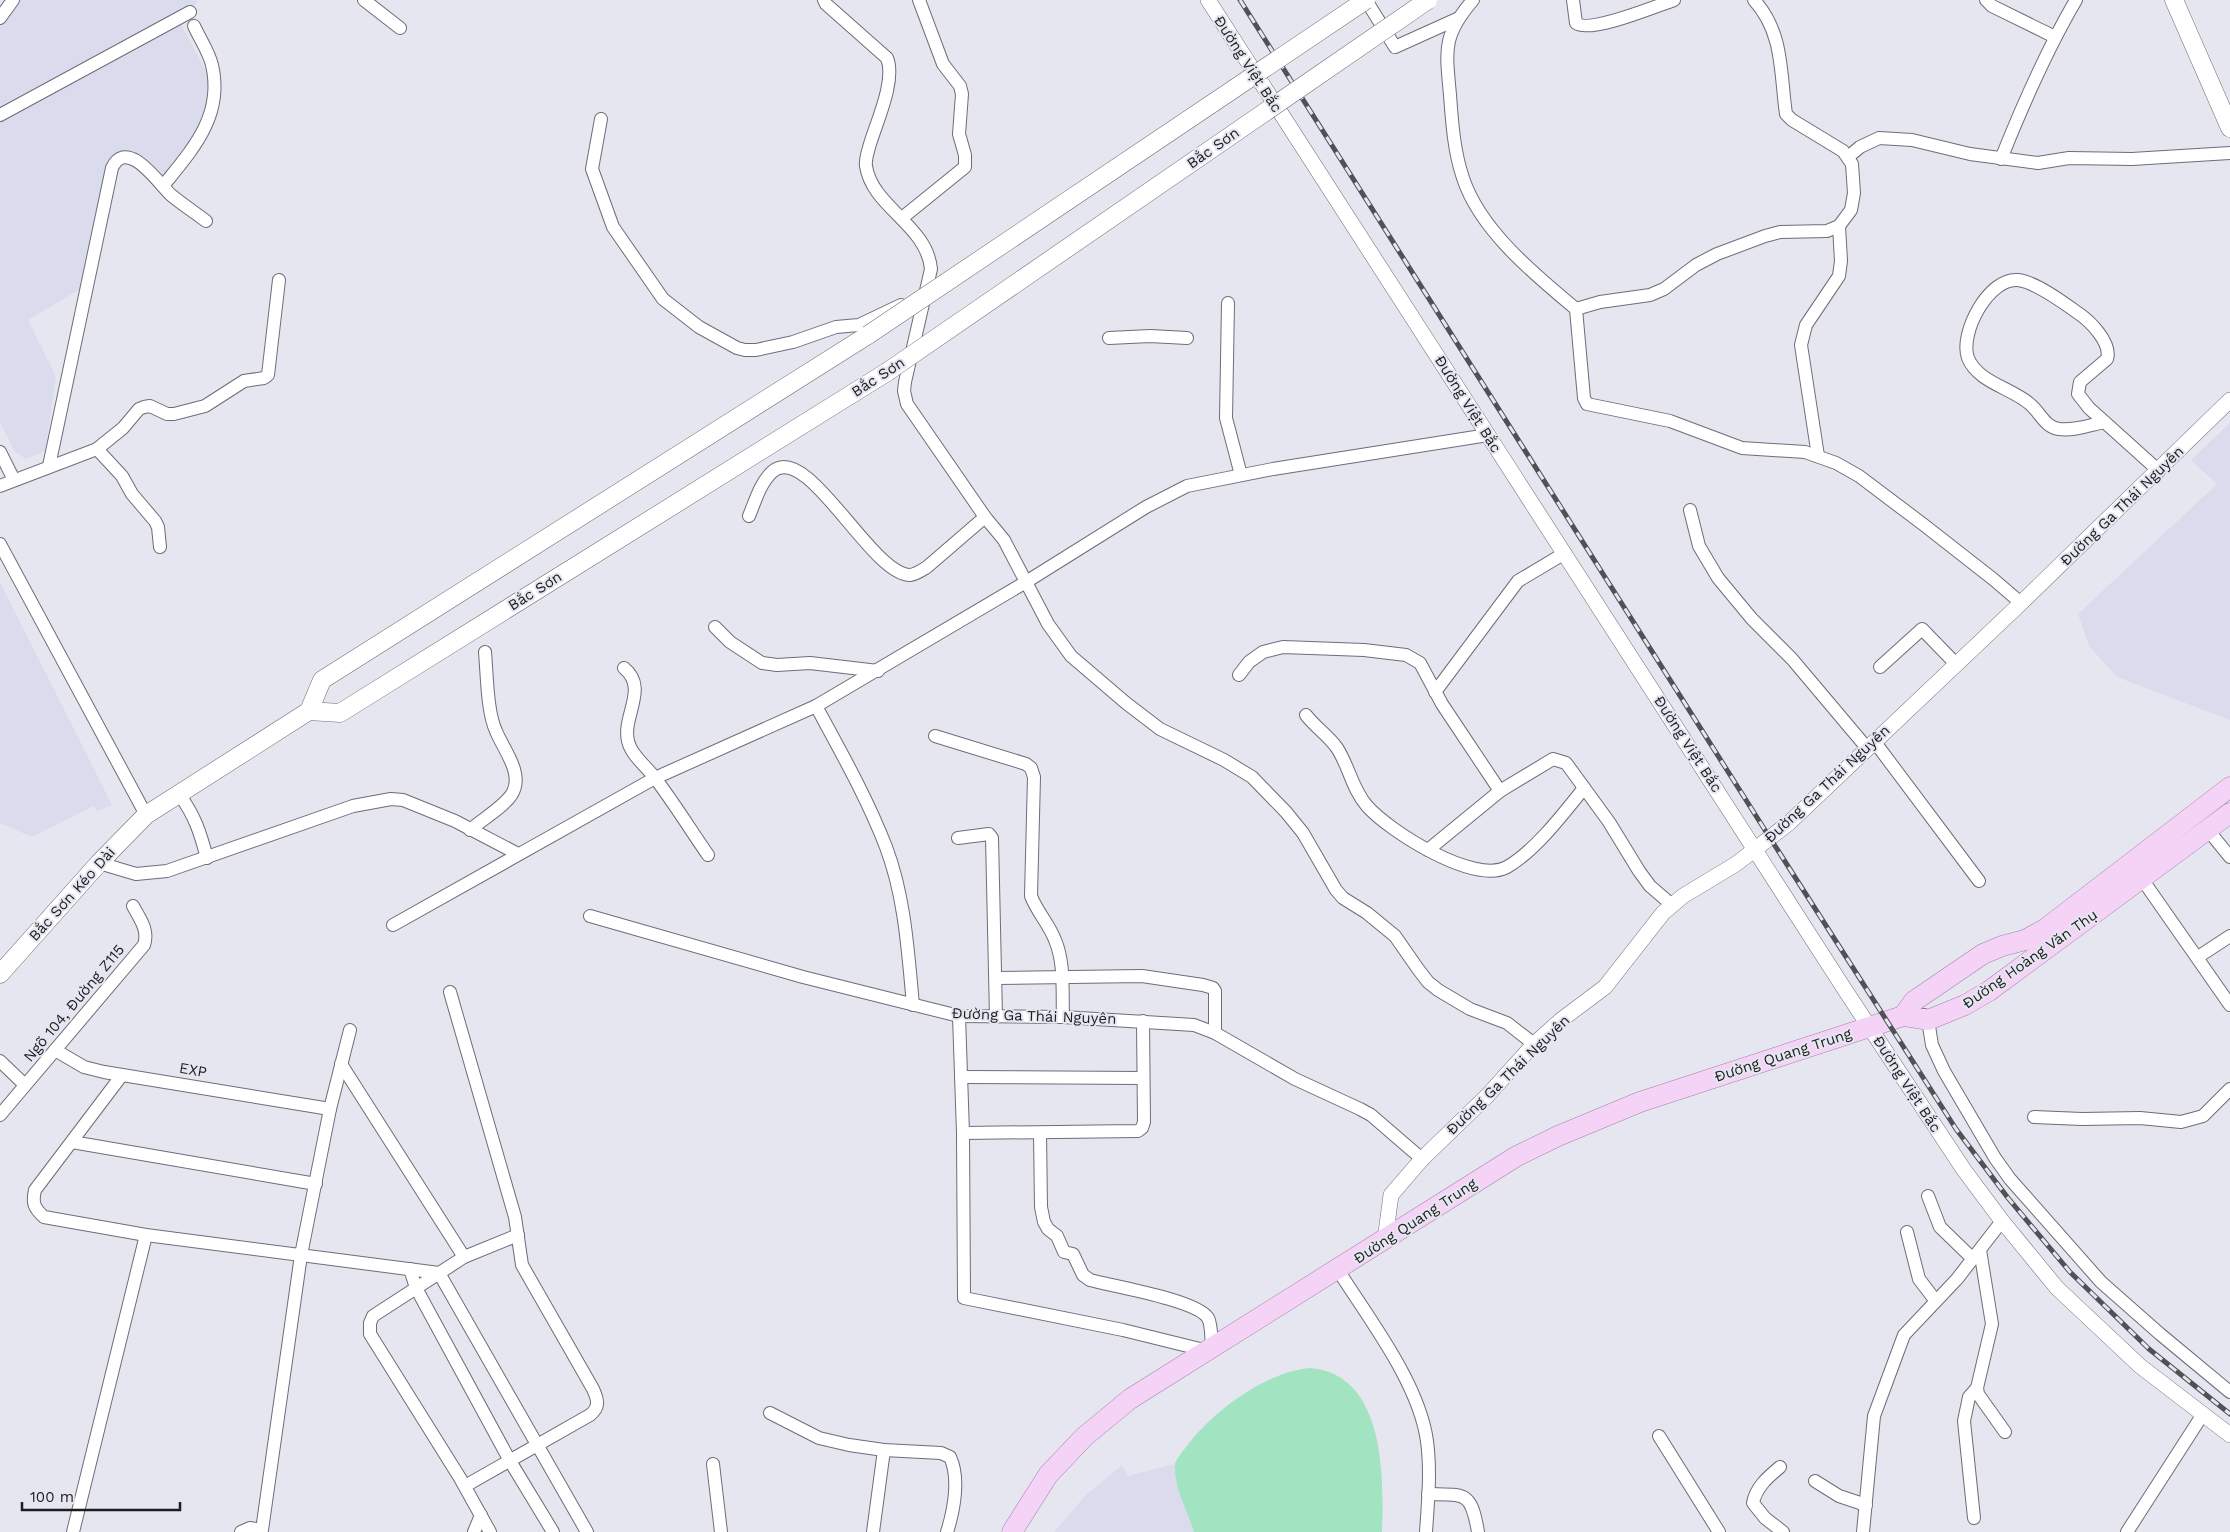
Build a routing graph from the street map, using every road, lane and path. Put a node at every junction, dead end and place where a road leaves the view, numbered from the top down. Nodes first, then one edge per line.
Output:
1 (13, 0) edge
2 (364, 0) edge
3 (824, 0) edge
4 (919, 0) edge
5 (1208, 0) edge
6 (1366, 0) edge
7 (1428, 0) edge
8 (1473, 0) edge
9 (1573, 0) edge
10 (1674, 0) edge
11 (1754, 0) edge
12 (1986, 0) edge
13 (2076, 0) edge
14 (2174, 0) edge
15 (190, 12) dead end
16 (0, 18) edge
17 (1457, 19) junction
18 (194, 26) dead end
19 (400, 28) dead end
20 (2055, 37) junction
21 (0, 115) edge
22 (601, 119) dead end
23 (2230, 128) edge
24 (2230, 153) edge
25 (1848, 156) junction
26 (2001, 159) junction
27 (163, 186) junction
28 (902, 218) junction
29 (206, 221) dead end
30 (1839, 226) junction
31 (279, 280) dead end
32 (927, 286) junction
33 (1228, 303) dead end
34 (1576, 309) junction
35 (1109, 338) dead end
36 (1187, 338) dead end
37 (2230, 400) edge
38 (2105, 422) junction
39 (1488, 435) junction
40 (97, 449) junction
41 (0, 452) edge
42 (1818, 456) junction
43 (49, 466) junction
44 (2159, 471) junction
45 (1241, 475) junction
46 (14, 480) junction
47 (0, 486) edge
48 (1690, 510) dead end
49 (749, 516) dead end
50 (985, 517) junction
51 (0, 544) edge
52 (160, 547) dead end
53 (1565, 553) junction
54 (1026, 582) junction
55 (2021, 603) junction
56 (714, 627) dead end
57 (485, 652) dead end
58 (1956, 664) junction
59 (1880, 667) dead end
60 (624, 668) dead end
61 (878, 671) junction
62 (1239, 675) dead end
63 (1435, 692) junction
64 (816, 706) junction
65 (308, 711) junction
66 (1306, 715) dead end
67 (934, 736) dead end
68 (1870, 744) junction
69 (655, 778) junction
70 (2230, 787) edge
71 (1584, 788) junction
72 (1500, 791) junction
73 (179, 794) junction
74 (2230, 813) edge
75 (146, 815) junction
76 (470, 830) junction
77 (2208, 830) junction
78 (958, 838) dead end
79 (1428, 850) junction
80 (1755, 850) junction
81 (518, 854) junction
82 (708, 855) dead end
83 (2230, 857) edge
84 (207, 858) junction
85 (99, 863) junction
86 (2142, 879) junction
87 (1979, 881) dead end
88 (1672, 905) junction
89 (132, 906) dead end
90 (590, 916) dead end
91 (393, 925) dead end
92 (2230, 936) edge
93 (2198, 957) junction
94 (0, 974) edge
95 (1062, 977) junction
96 (996, 978) junction
97 (450, 992) dead end
98 (913, 1004) junction
99 (2230, 1005) edge
100 (959, 1016) junction
101 (996, 1017) junction
102 (1063, 1017) junction
103 (1894, 1017) junction
104 (1928, 1020) junction
105 (1143, 1021) junction
106 (350, 1030) dead end
107 (1216, 1033) junction
108 (1534, 1044) junction
109 (55, 1050) junction
110 (0, 1061) edge
111 (341, 1064) junction
112 (122, 1074) junction
113 (961, 1078) junction
114 (1143, 1078) junction
115 (25, 1086) junction
116 (2230, 1089) edge
117 (330, 1110) junction
118 (0, 1115) edge
119 (2034, 1117) dead end
120 (1040, 1132) junction
121 (963, 1133) junction
122 (72, 1142) junction
123 (1422, 1159) junction
124 (316, 1184) junction
125 (1928, 1196) dead end
126 (2002, 1221) junction
127 (1907, 1232) dead end
128 (518, 1234) junction
129 (146, 1235) junction
130 (1385, 1240) junction
131 (1976, 1254) junction
132 (301, 1255) junction
133 (464, 1257) junction
134 (410, 1269) junction
135 (1338, 1270) junction
136 (439, 1273) junction
137 (416, 1288) junction
138 (1935, 1300) junction
139 (1210, 1350) junction
140 (1977, 1388) junction
141 (2230, 1392) edge
142 (770, 1413) dead end
143 (2203, 1414) junction
144 (2005, 1432) dead end
145 (2230, 1435) edge
146 (1659, 1436) dead end
147 (536, 1445) junction
148 (884, 1450) junction
149 (510, 1461) junction
150 (713, 1464) dead end
151 (1780, 1467) dead end
152 (1815, 1481) dead end
153 (465, 1486) junction
154 (1428, 1494) junction
155 (1866, 1505) junction
156 (481, 1515) junction
157 (1974, 1518) dead end
158 (266, 1531) edge
159 (73, 1532) edge
160 (241, 1532) edge
161 (474, 1532) edge
162 (490, 1532) edge
163 (553, 1532) edge
164 (587, 1532) edge
165 (722, 1532) edge
166 (874, 1532) edge
167 (947, 1532) edge
168 (1012, 1532) edge
169 (1426, 1532) edge
170 (1478, 1532) edge
171 (1719, 1532) edge
172 (1783, 1532) edge
173 (1863, 1532) edge
174 (2127, 1532) edge

1 - 16 street
2 - 19 street
3 - 28 street
4 - 28 street
5 - 39 street, Đường Việt Bắc
6 - 17 street
6 - 65 main road, bridge
7 - 65 main road, Bắc Sơn, bridge
8 - 17 street
9 - 10 street
11 - 25 street
12 - 20 street
13 - 20 street
14 - 23 main road
15 - 21 street
17 - 34 street
18 - 27 street
20 - 26 street
22 - 32 street
24 - 26 street
25 - 26 street
25 - 30 street
27 - 29 street
27 - 43 street
28 - 32 street
30 - 34 street
30 - 42 street
31 - 40 street
32 - 50 street
33 - 45 street
34 - 42 street
35 - 36 street
37 - 44 street, Đường Ga Thái Nguyên
38 - 38 street
38 - 44 street
39 - 45 street
39 - 53 street, Đường Việt Bắc
40 - 43 street
40 - 52 street
41 - 46 street
42 - 55 street
43 - 46 street
44 - 55 street, Đường Ga Thái Nguyên
45 - 54 street
46 - 47 street
48 - 68 street
49 - 50 street
50 - 54 street
51 - 75 street
53 - 63 street
53 - 80 street, Đường Việt Bắc
54 - 61 street
54 - 108 street
55 - 58 street, Đường Ga Thái Nguyên
56 - 61 street
57 - 76 street
58 - 59 street
58 - 68 street, Đường Ga Thái Nguyên
60 - 69 street
61 - 64 street
62 - 63 street
63 - 72 street
64 - 69 street
64 - 98 street
65 - 73 main road
66 - 79 street
67 - 95 street
68 - 80 street, Đường Ga Thái Nguyên
68 - 87 street
69 - 81 street
69 - 82 street
70 - 103 main road, Đường Hoàng Văn Thụ
71 - 72 street
71 - 79 street
71 - 88 street
72 - 79 street
73 - 75 main road
73 - 84 street
74 - 77 main road, Đường Hoàng Văn Thụ
75 - 85 main road, Bắc Sơn Kéo Dài
76 - 81 street
76 - 84 street
77 - 83 street
77 - 86 main road, Đường Hoàng Văn Thụ
78 - 96 street
80 - 88 street, Đường Ga Thái Nguyên
80 - 103 street, Đường Việt Bắc
81 - 91 street
84 - 85 street
85 - 94 main road, Bắc Sơn Kéo Dài
86 - 93 street
86 - 104 main road, Đường Hoàng Văn Thụ
88 - 108 street, Đường Ga Thái Nguyên
89 - 109 street, Ngõ 104, Đường Z115
90 - 98 street, Đường Ga Thái Nguyên
92 - 93 street
93 - 99 street
95 - 96 street
95 - 102 street
95 - 107 street
96 - 101 street
97 - 128 street
98 - 100 street, Đường Ga Thái Nguyên
100 - 101 street, Đường Ga Thái Nguyên
100 - 113 street
101 - 102 street, Đường Ga Thái Nguyên
102 - 105 street, Đường Ga Thái Nguyên
103 - 104 main road
103 - 126 street, Đường Việt Bắc
103 - 130 main road, Đường Quang Trung
104 - 141 street
105 - 107 street, Đường Ga Thái Nguyên
105 - 114 street
106 - 111 street
107 - 123 street, Đường Ga Thái Nguyên
108 - 123 street, Đường Ga Thái Nguyên
109 - 112 street, EXP
109 - 115 street, Ngõ 104, Đường Z115
110 - 115 street
111 - 117 street
111 - 133 street
112 - 117 street, EXP
112 - 122 street
113 - 114 street
113 - 121 street
114 - 120 street
115 - 118 street, Ngõ 104, Đường Z115
116 - 119 street
117 - 124 street
120 - 121 street
120 - 139 street
121 - 139 street
122 - 124 street
122 - 129 street
123 - 130 street, Đường Ga Thái Nguyên
124 - 132 street
125 - 131 street
126 - 131 street
126 - 143 street, Đường Việt Bắc
127 - 138 street
128 - 133 street
128 - 147 street
129 - 132 street
129 - 159 street
130 - 135 main road, Đường Quang Trung
131 - 138 street
131 - 140 street
132 - 134 street
132 - 158 street
133 - 136 street
134 - 136 street
134 - 137 street
135 - 139 main road, Đường Quang Trung
135 - 154 street
136 - 137 street
136 - 147 street
137 - 149 street
137 - 153 street
138 - 155 street
139 - 168 main road, Đường Quang Trung
140 - 144 street
140 - 157 street
142 - 148 street
143 - 145 street, Đường Việt Bắc
143 - 174 street
146 - 171 street
147 - 149 street
147 - 164 street
148 - 166 street
148 - 167 street
149 - 153 street
149 - 163 street
150 - 165 street
151 - 172 street
152 - 155 street
153 - 156 street
154 - 169 street
154 - 170 street
155 - 173 street
156 - 161 street
156 - 162 street
158 - 160 street

